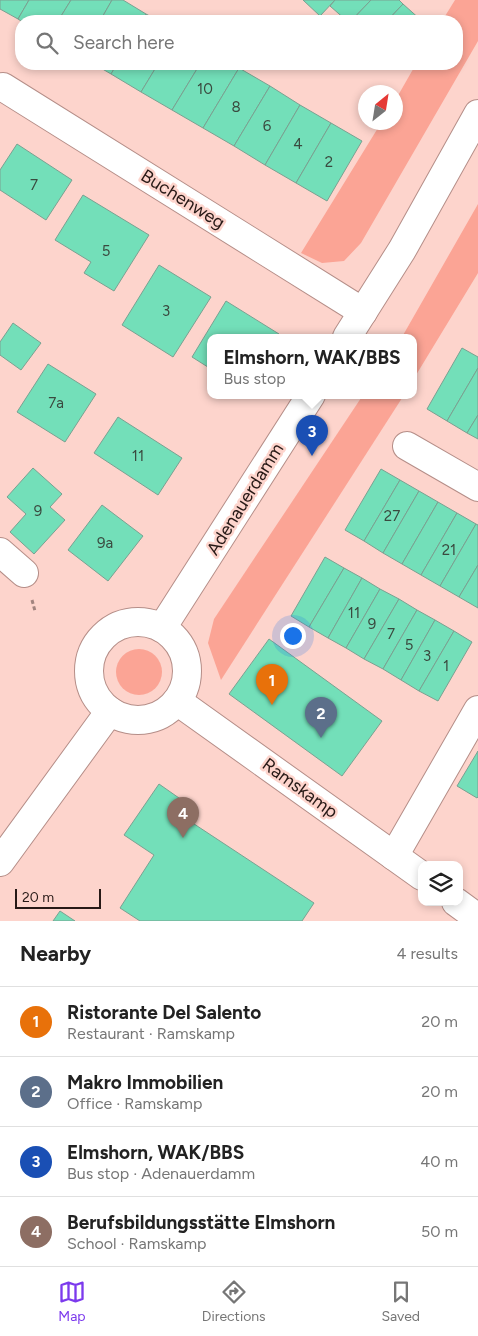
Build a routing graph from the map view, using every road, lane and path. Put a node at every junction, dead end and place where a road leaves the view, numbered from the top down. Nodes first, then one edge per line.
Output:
1 (3, 87) dead end
2 (478, 114) edge
3 (363, 312) junction
4 (349, 334) edge
5 (308, 399) edge
6 (407, 446) dead end
7 (478, 487) edge
8 (0, 552) edge
9 (24, 573) dead end
10 (162, 628) junction
11 (177, 701) junction
12 (478, 710) edge
13 (110, 711) junction
14 (394, 856) junction
15 (0, 862) edge
16 (418, 873) edge
17 (462, 906) edge
18 (478, 918) edge

1 - 3 street, Buchenweg
2 - 3 street
3 - 4 street
5 - 10 street, Adenauerdamm
6 - 7 street
8 - 9 street
10 - 11 street
10 - 13 street
11 - 13 street
11 - 14 street, Ramskamp
12 - 14 street
13 - 15 street
14 - 16 street, Ramskamp
17 - 18 street

